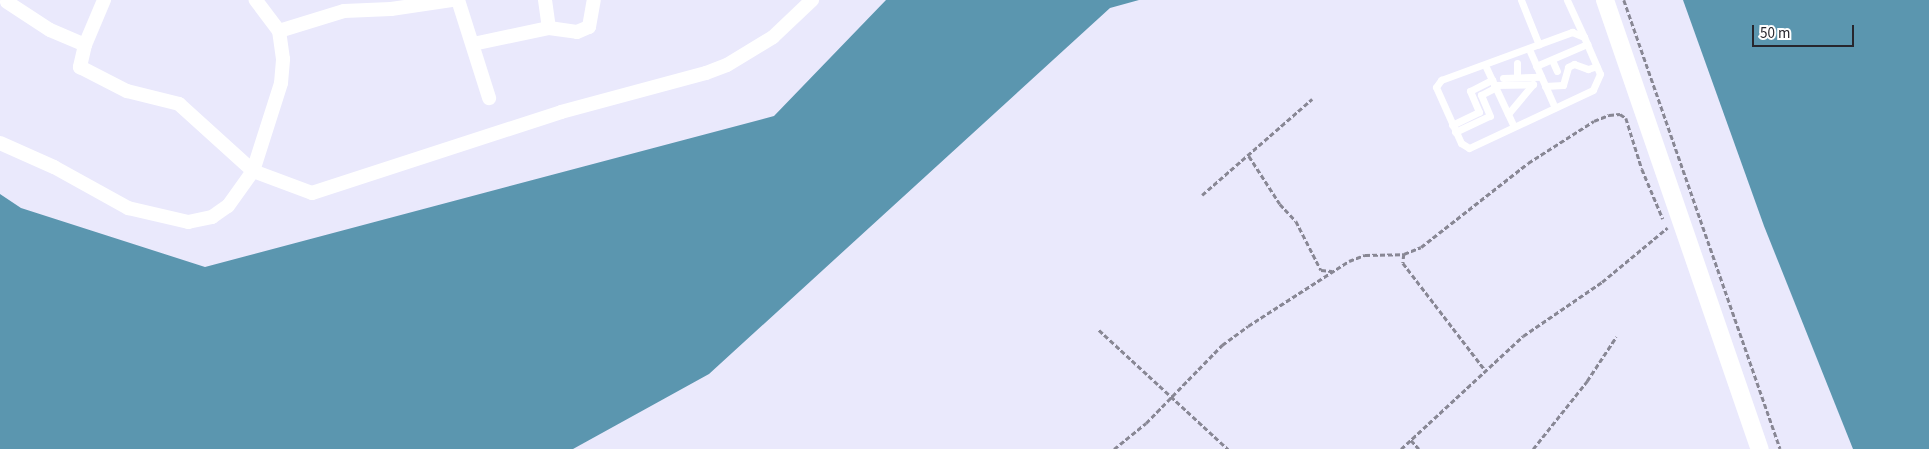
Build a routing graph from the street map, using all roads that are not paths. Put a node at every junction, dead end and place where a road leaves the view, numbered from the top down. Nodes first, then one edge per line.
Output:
1 (104, 0) edge
2 (256, 0) edge
3 (453, 0) edge
4 (458, 0) edge
5 (545, 0) edge
6 (594, 0) edge
7 (812, 0) edge
8 (1521, 0) edge
9 (1567, 0) edge
10 (1605, 0) edge
11 (5, 4) edge
12 (549, 28) junction
13 (278, 31) junction
14 (1584, 37) junction
15 (473, 44) junction
16 (1588, 44) junction
17 (85, 45) junction
18 (1539, 45) junction
19 (1529, 49) junction
20 (1552, 60) junction
21 (1517, 63) dead end
22 (1485, 65) junction
23 (1536, 66) junction
24 (1597, 66) junction
25 (1557, 71) dead end
26 (1541, 77) junction
27 (1502, 78) dead end
28 (1517, 78) junction
29 (1494, 84) junction
30 (1545, 86) junction
31 (489, 98) dead end
32 (1555, 108) junction
33 (1508, 114) junction
34 (1514, 127) junction
35 (1454, 128) junction
36 (0, 143) edge
37 (253, 171) junction
38 (1760, 449) edge

1 - 17 street
2 - 13 street
3 - 13 street
4 - 15 street
5 - 12 street
6 - 12 street
7 - 37 street
8 - 18 lane
9 - 14 lane
10 - 38 street
11 - 17 street
12 - 15 street
13 - 37 street
14 - 16 lane
14 - 18 lane
15 - 31 street
16 - 20 lane
16 - 24 lane
17 - 37 street
18 - 19 lane
19 - 22 lane
19 - 23 lane
20 - 23 lane
20 - 25 lane
21 - 28 lane
22 - 29 lane
22 - 35 lane
23 - 26 lane
24 - 30 lane
24 - 32 lane
26 - 28 lane
26 - 30 lane
27 - 28 lane
29 - 33 lane
29 - 33 lane
29 - 35 lane
29 - 35 lane
30 - 32 lane
32 - 34 lane
33 - 34 lane
34 - 35 lane
36 - 37 street

